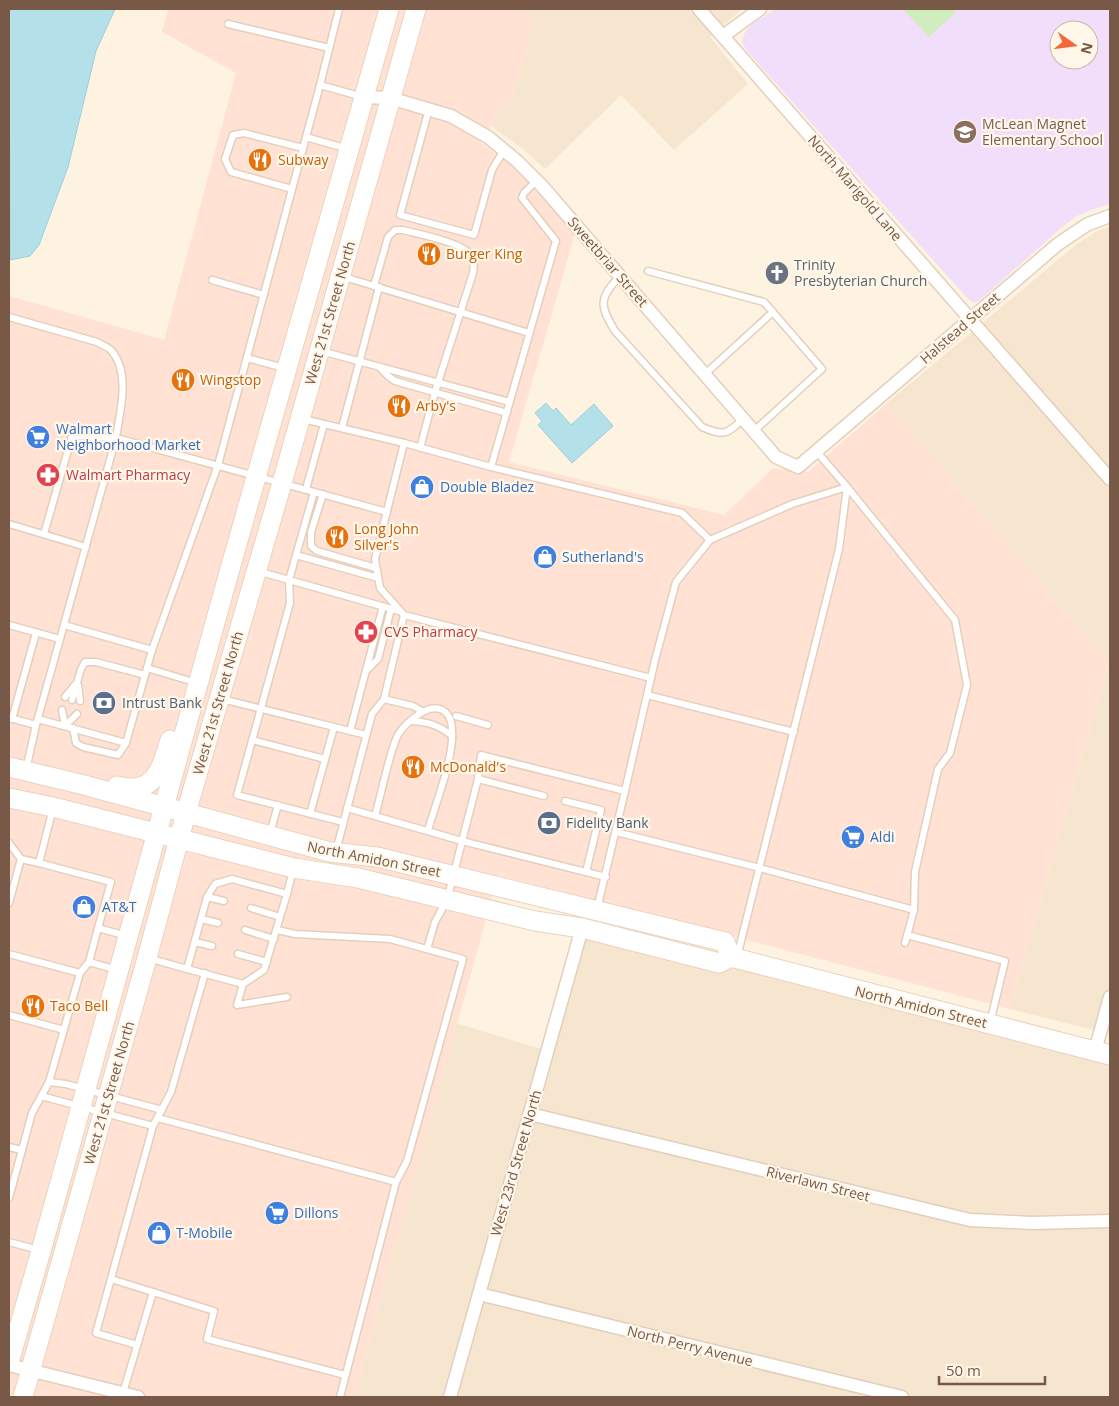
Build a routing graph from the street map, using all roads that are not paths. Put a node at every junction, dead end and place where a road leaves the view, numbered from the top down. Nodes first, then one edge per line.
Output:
1 (339, 9) edge
2 (389, 9) edge
3 (416, 9) edge
4 (699, 9) edge
5 (760, 9) edge
6 (228, 24) dead end
7 (723, 36) junction
8 (329, 48) junction
9 (320, 85) junction
10 (364, 97) junction
11 (390, 98) junction
12 (430, 109) junction
13 (306, 137) junction
14 (303, 148) junction
15 (350, 150) junction
16 (504, 150) junction
17 (537, 180) junction
18 (292, 189) junction
19 (1110, 216) edge
20 (648, 271) dead end
21 (340, 276) junction
22 (620, 276) junction
23 (212, 280) dead end
24 (376, 286) junction
25 (264, 295) junction
26 (461, 312) junction
27 (772, 312) junction
28 (9, 317) edge
29 (970, 319) junction
30 (529, 333) junction
31 (320, 351) junction
32 (247, 358) junction
33 (359, 362) junction
34 (288, 368) junction
35 (381, 368) junction
36 (704, 374) junction
37 (439, 384) junction
38 (435, 392) junction
39 (510, 402) junction
40 (507, 413) junction
41 (301, 418) junction
42 (743, 419) junction
43 (324, 424) junction
44 (342, 428) junction
45 (754, 431) junction
46 (116, 438) junction
47 (404, 443) junction
48 (420, 448) junction
49 (817, 452) junction
50 (218, 466) junction
51 (492, 467) junction
52 (257, 476) junction
53 (1110, 479) edge
54 (282, 483) junction
55 (847, 487) junction
56 (306, 490) junction
57 (314, 492) junction
58 (323, 494) junction
59 (387, 512) junction
60 (9, 524) edge
61 (44, 534) junction
62 (710, 540) junction
63 (86, 547) junction
64 (296, 555) junction
65 (376, 568) junction
66 (257, 570) junction
67 (378, 578) junction
68 (289, 580) junction
69 (226, 583) junction
70 (383, 606) junction
71 (391, 609) junction
72 (402, 613) junction
73 (9, 625) edge
74 (64, 625) junction
75 (36, 633) junction
76 (60, 639) junction
77 (152, 650) junction
78 (366, 670) junction
79 (146, 672) junction
80 (651, 678) junction
81 (187, 680) junction
82 (77, 682) junction
83 (647, 695) junction
84 (69, 698) dead end
85 (219, 699) junction
86 (384, 699) junction
87 (80, 701) dead end
88 (260, 710) junction
89 (65, 711) dead end
90 (422, 711) junction
91 (77, 714) dead end
92 (456, 716) dead end
93 (10, 718) edge
94 (411, 721) junction
95 (37, 722) junction
96 (488, 725) dead end
97 (65, 726) junction
98 (334, 727) junction
99 (73, 728) junction
100 (350, 731) junction
101 (794, 732) junction
102 (366, 735) junction
103 (452, 736) junction
104 (252, 740) junction
105 (126, 742) junction
106 (325, 759) junction
107 (17, 769) edge
108 (478, 779) junction
109 (84, 785) junction
110 (625, 791) junction
111 (544, 796) dead end
112 (9, 798) edge
113 (565, 801) dead end
114 (278, 806) junction
115 (53, 807) junction
116 (164, 807) junction
117 (347, 808) junction
118 (186, 813) junction
119 (310, 814) junction
120 (375, 816) junction
121 (343, 822) junction
122 (428, 830) junction
123 (616, 832) junction
124 (157, 833) junction
125 (269, 836) junction
126 (179, 839) junction
127 (462, 841) junction
128 (9, 843) edge
129 (335, 853) junction
130 (21, 859) junction
131 (39, 863) junction
132 (294, 868) junction
133 (760, 868) junction
134 (586, 872) junction
135 (453, 876) junction
136 (606, 877) junction
137 (287, 894) junction
138 (207, 897) junction
139 (447, 900) junction
140 (224, 901) dead end
141 (9, 903) edge
142 (251, 908) dead end
143 (597, 910) junction
144 (914, 910) junction
145 (280, 918) junction
146 (201, 919) junction
147 (218, 923) dead end
148 (98, 928) junction
149 (582, 928) junction
150 (245, 930) dead end
151 (277, 930) junction
152 (907, 935) junction
153 (128, 937) junction
154 (274, 938) junction
155 (195, 942) junction
156 (905, 943) dead end
157 (212, 946) dead end
158 (427, 948) junction
159 (9, 954) edge
160 (238, 954) dead end
161 (147, 958) junction
162 (734, 958) junction
163 (89, 962) junction
164 (267, 962) junction
165 (187, 969) junction
166 (118, 970) junction
167 (80, 973) junction
168 (205, 974) junction
169 (243, 984) junction
170 (1110, 996) edge
171 (287, 997) dead end
172 (9, 1015) edge
173 (989, 1024) junction
174 (64, 1030) junction
175 (1103, 1053) edge
176 (49, 1082) junction
177 (41, 1096) junction
178 (83, 1098) junction
179 (106, 1104) junction
180 (162, 1110) junction
181 (530, 1114) junction
182 (158, 1118) junction
183 (154, 1126) junction
184 (9, 1147) edge
185 (22, 1150) junction
186 (396, 1182) junction
187 (9, 1196) edge
188 (1110, 1221) edge
189 (9, 1242) edge
190 (41, 1251) junction
191 (111, 1279) junction
192 (153, 1292) junction
193 (479, 1294) junction
194 (137, 1344) junction
195 (9, 1363) edge
196 (31, 1371) junction
197 (345, 1375) junction
198 (123, 1394) junction
199 (23, 1397) edge
200 (138, 1397) edge
201 (340, 1397) edge
202 (450, 1397) edge
203 (902, 1397) edge

1 - 8 lane
2 - 10 main road, West 21st Street North
3 - 11 main road, West 21st Street North
4 - 7 street, North Marigold Lane
5 - 7 street
6 - 8 lane
7 - 29 street, North Marigold Lane
8 - 9 lane
9 - 10 lane
9 - 13 lane
10 - 11 street, Sweetbriar Street
10 - 15 main road, West 21st Street North
11 - 12 street, Sweetbriar Street
11 - 21 main road, West 21st Street North
12 - 16 street, Sweetbriar Street
12 - 16 lane
13 - 14 lane
13 - 15 lane
14 - 18 lane
14 - 18 lane
15 - 34 main road, West 21st Street North
16 - 17 street, Sweetbriar Street
17 - 22 street, Sweetbriar Street
17 - 30 lane
18 - 25 lane
19 - 29 street, Halstead Street
20 - 27 lane
21 - 24 lane
21 - 31 main road, West 21st Street North
22 - 36 street, Sweetbriar Street
22 - 42 lane
23 - 25 lane
24 - 26 lane
24 - 26 lane
24 - 33 lane
25 - 32 lane
26 - 30 lane
26 - 37 lane
27 - 36 lane
27 - 45 lane
28 - 46 lane
29 - 49 street, Halstead Street
29 - 53 street, North Marigold Lane
30 - 39 lane
31 - 33 lane
31 - 41 main road, West 21st Street North
32 - 34 lane
32 - 50 lane
33 - 35 lane
33 - 44 lane
34 - 52 main road, West 21st Street North
35 - 37 lane
35 - 38 lane
36 - 42 street, Sweetbriar Street
37 - 38 lane
37 - 39 lane
38 - 40 lane
38 - 48 lane
39 - 40 lane
40 - 51 lane
41 - 43 lane
41 - 54 main road, West 21st Street North
42 - 45 street, Sweetbriar Street
43 - 44 lane
43 - 56 lane
44 - 47 lane
45 - 49 street, Sweetbriar Street
46 - 50 lane
46 - 61 lane
46 - 63 lane
47 - 48 lane
47 - 59 lane
48 - 51 lane
49 - 55 lane
50 - 52 lane
50 - 77 lane
51 - 62 lane
52 - 54 lane
52 - 69 main road, West 21st Street North
54 - 56 lane
54 - 66 main road, West 21st Street North
55 - 62 lane
55 - 101 lane
55 - 144 lane
56 - 57 lane
57 - 58 lane
57 - 64 lane
58 - 59 lane
58 - 65 lane
59 - 65 lane
60 - 61 lane
61 - 63 lane
62 - 80 lane
63 - 74 lane
64 - 67 lane
64 - 68 lane
65 - 67 lane
66 - 68 lane
66 - 85 main road, West 21st Street North
67 - 72 lane
68 - 70 lane
68 - 88 lane
69 - 81 main road
69 - 116 main road, West 21st Street North
70 - 71 lane
70 - 78 lane
71 - 72 lane
71 - 78 lane
72 - 80 lane
72 - 86 lane
73 - 75 lane
74 - 76 lane
74 - 77 lane
75 - 76 lane
75 - 93 lane
76 - 95 lane
77 - 79 lane
78 - 100 lane
79 - 81 lane
79 - 82 lane
79 - 105 lane
80 - 83 lane
81 - 109 main road
82 - 84 lane
82 - 87 lane
83 - 101 lane
83 - 110 lane
85 - 88 lane
85 - 118 main road, West 21st Street North
86 - 90 lane
86 - 102 lane
88 - 98 lane
88 - 104 lane
89 - 97 lane
90 - 94 lane
90 - 103 lane
91 - 97 lane
92 - 96 lane
93 - 95 lane
94 - 103 lane
94 - 120 lane
95 - 97 lane
95 - 107 lane
97 - 99 lane
98 - 100 lane
98 - 106 lane
99 - 105 lane
99 - 105 lane
100 - 102 lane
101 - 133 lane
102 - 117 lane
103 - 122 lane
104 - 106 lane
104 - 114 lane
106 - 119 lane
107 - 109 main road, North Amidon Street
108 - 110 lane
108 - 111 lane
108 - 127 lane
109 - 116 main road, North Amidon Street
110 - 123 lane
112 - 115 main road, North Amidon Street
113 - 134 lane
114 - 119 lane
114 - 125 lane
115 - 124 main road, North Amidon Street
115 - 131 lane
116 - 118 main road, North Amidon Street
116 - 124 main road, West 21st Street North
117 - 120 lane
117 - 121 lane
118 - 125 main road, North Amidon Street
118 - 126 main road, West 21st Street North
119 - 121 lane
120 - 122 lane
121 - 129 lane
122 - 127 lane
123 - 133 lane
123 - 136 lane
124 - 126 main road, North Amidon Street
124 - 153 main road, West 21st Street North
125 - 129 main road, North Amidon Street
126 - 132 main road, North Amidon Street
126 - 161 main road, West 21st Street North
127 - 134 lane
127 - 135 lane
128 - 130 lane
129 - 135 main road, North Amidon Street
130 - 131 lane
130 - 141 lane
131 - 148 lane
132 - 137 lane
132 - 139 main road, North Amidon Street
133 - 144 lane
133 - 162 lane
134 - 136 lane
135 - 139 lane
135 - 143 main road, North Amidon Street
136 - 143 lane
137 - 138 lane
137 - 145 lane
138 - 140 lane
138 - 146 lane
139 - 149 main road, North Amidon Street
139 - 158 lane
142 - 145 lane
143 - 162 main road, North Amidon Street
144 - 152 lane
145 - 151 lane
146 - 147 lane
146 - 155 lane
148 - 153 lane
148 - 163 lane
149 - 162 main road, North Amidon Street
149 - 181 street, West 23rd Street North
150 - 154 lane
151 - 154 lane
151 - 158 lane
152 - 156 lane
152 - 173 lane
153 - 166 main road, West 21st Street North
154 - 164 lane
155 - 157 lane
155 - 165 lane
158 - 186 lane
159 - 167 lane
160 - 164 lane
161 - 165 lane
161 - 179 main road, West 21st Street North
162 - 173 main road, North Amidon Street
163 - 166 lane
163 - 167 lane
164 - 169 lane
165 - 168 lane
166 - 178 main road, West 21st Street North
167 - 174 lane
168 - 169 lane
168 - 180 lane
169 - 171 lane
170 - 175 street
172 - 174 lane
173 - 175 main road, North Amidon Street
174 - 176 lane
176 - 177 lane
176 - 178 lane
177 - 178 lane
177 - 185 lane
178 - 179 lane
178 - 179 lane
178 - 190 main road, West 21st Street North
179 - 180 lane
179 - 183 lane
179 - 196 main road, West 21st Street North
180 - 182 lane
181 - 188 street, Riverlawn Street
181 - 193 street, West 23rd Street North
182 - 183 lane
182 - 186 lane
183 - 191 lane
184 - 185 lane
185 - 187 lane
186 - 197 lane
189 - 190 lane
190 - 195 main road, West 21st Street North
191 - 192 lane
191 - 194 lane
192 - 194 lane
192 - 197 lane
193 - 202 street, West 23rd Street North
193 - 203 street, North Perry Avenue
194 - 198 lane
195 - 196 street
196 - 198 street
196 - 199 main road, West 21st Street North
197 - 201 lane
198 - 200 street

